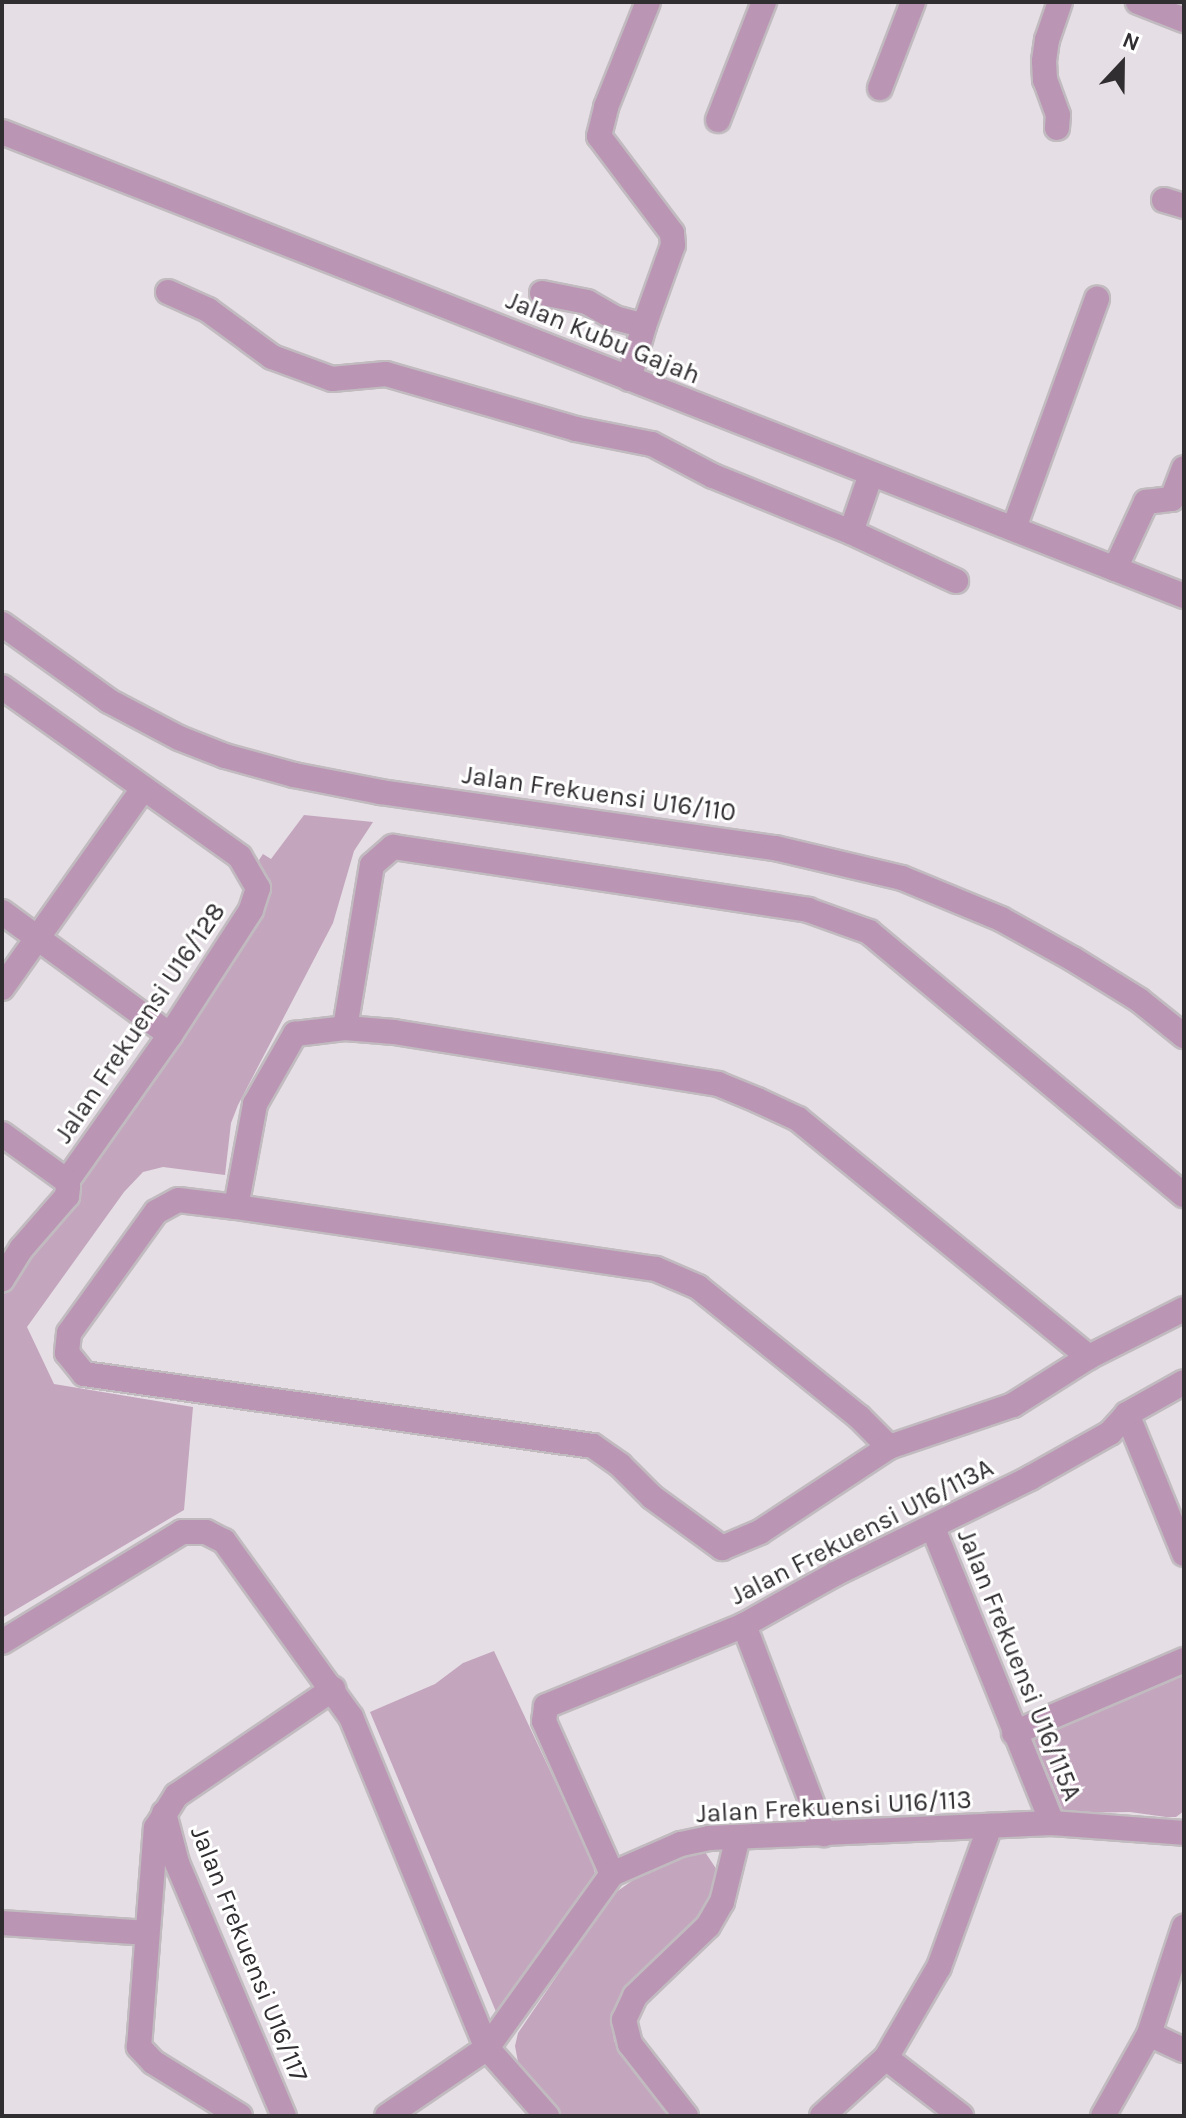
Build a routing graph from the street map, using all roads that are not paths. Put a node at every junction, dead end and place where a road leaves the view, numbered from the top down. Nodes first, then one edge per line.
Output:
1 (648, 2) edge
2 (764, 2) edge
3 (913, 2) edge
4 (1060, 2) edge
5 (1138, 2) edge
6 (1184, 20) edge
7 (880, 88) dead end
8 (718, 120) dead end
9 (1057, 128) dead end
10 (2, 132) edge
11 (168, 292) dead end
12 (542, 293) dead end
13 (1097, 299) dead end
14 (644, 326) junction
15 (629, 379) junction
16 (1184, 468) edge
17 (871, 474) junction
18 (1014, 528) junction
19 (851, 532) junction
20 (1115, 569) junction
21 (956, 581) dead end
22 (1184, 596) edge
23 (2, 624) edge
24 (6, 697) edge
25 (142, 790) junction
26 (2, 912) edge
27 (38, 939) junction
28 (2, 988) edge
29 (345, 1028) junction
30 (170, 1035) junction
31 (1184, 1036) edge
32 (2, 1134) edge
33 (67, 1181) junction
34 (1184, 1195) edge
35 (236, 1207) junction
36 (2, 1280) edge
37 (1184, 1309) edge
38 (1089, 1357) junction
39 (1184, 1382) edge
40 (1127, 1414) junction
41 (889, 1447) junction
42 (933, 1528) junction
43 (1184, 1554) edge
44 (744, 1625) junction
45 (2, 1642) edge
46 (1184, 1660) edge
47 (333, 1689) junction
48 (1014, 1733) junction
49 (164, 1813) junction
50 (1052, 1823) junction
51 (990, 1826) junction
52 (1184, 1833) edge
53 (824, 1834) junction
54 (738, 1837) junction
55 (612, 1874) junction
56 (2, 1923) edge
57 (1184, 1927) edge
58 (147, 1933) junction
59 (1149, 2034) junction
60 (487, 2048) junction
61 (1184, 2050) edge
62 (886, 2058) junction
63 (240, 2116) edge
64 (284, 2116) edge
65 (387, 2116) edge
66 (547, 2116) edge
67 (686, 2116) edge
68 (822, 2116) edge
69 (961, 2116) edge
70 (1103, 2116) edge

1 - 14 street
2 - 8 street
3 - 7 street
4 - 9 street
5 - 6 street
10 - 15 street, Jalan Kubu Gajah
11 - 19 street
12 - 14 street
13 - 18 street
14 - 15 street
15 - 17 street, Jalan Kubu Gajah
16 - 20 street
17 - 18 street, Jalan Kubu Gajah
17 - 19 street
18 - 20 street, Jalan Kubu Gajah
19 - 21 street
20 - 22 street, Jalan Kubu Gajah
23 - 31 street, Jalan Frekuensi U16/110
24 - 25 street, Jalan Frekuensi U16/128
25 - 27 street
25 - 30 street, Jalan Frekuensi U16/128
26 - 27 street
27 - 28 street
27 - 30 street
29 - 34 street
29 - 35 street
29 - 38 street
30 - 33 street, Jalan Frekuensi U16/128
32 - 33 street, Jalan Frekuensi U16/128
33 - 36 street, Jalan Frekuensi U16/128
35 - 41 street
35 - 41 street
37 - 38 street
38 - 41 street
39 - 40 street, Jalan Frekuensi U16/113A
40 - 42 street, Jalan Frekuensi U16/113A
40 - 43 street
42 - 44 street, Jalan Frekuensi U16/113A
42 - 48 street, Jalan Frekuensi U16/115A
44 - 53 street
44 - 55 street, Jalan Frekuensi U16/113A
45 - 47 street
46 - 48 street
47 - 49 street, Jalan Frekuensi U16/117
47 - 60 street
48 - 50 street, Jalan Frekuensi U16/115A
49 - 58 street, Jalan Frekuensi U16/117
49 - 64 street, Jalan Frekuensi U16/117
50 - 51 street, Jalan Frekuensi U16/113
50 - 52 street, Jalan Frekuensi U16/113
51 - 53 street, Jalan Frekuensi U16/113
51 - 62 street
53 - 54 street, Jalan Frekuensi U16/113
54 - 55 street, Jalan Frekuensi U16/113
54 - 67 street
55 - 60 street
56 - 58 street
57 - 59 street
58 - 63 street, Jalan Frekuensi U16/117
59 - 61 street
59 - 70 street
60 - 65 street
60 - 66 street
62 - 68 street
62 - 69 street

